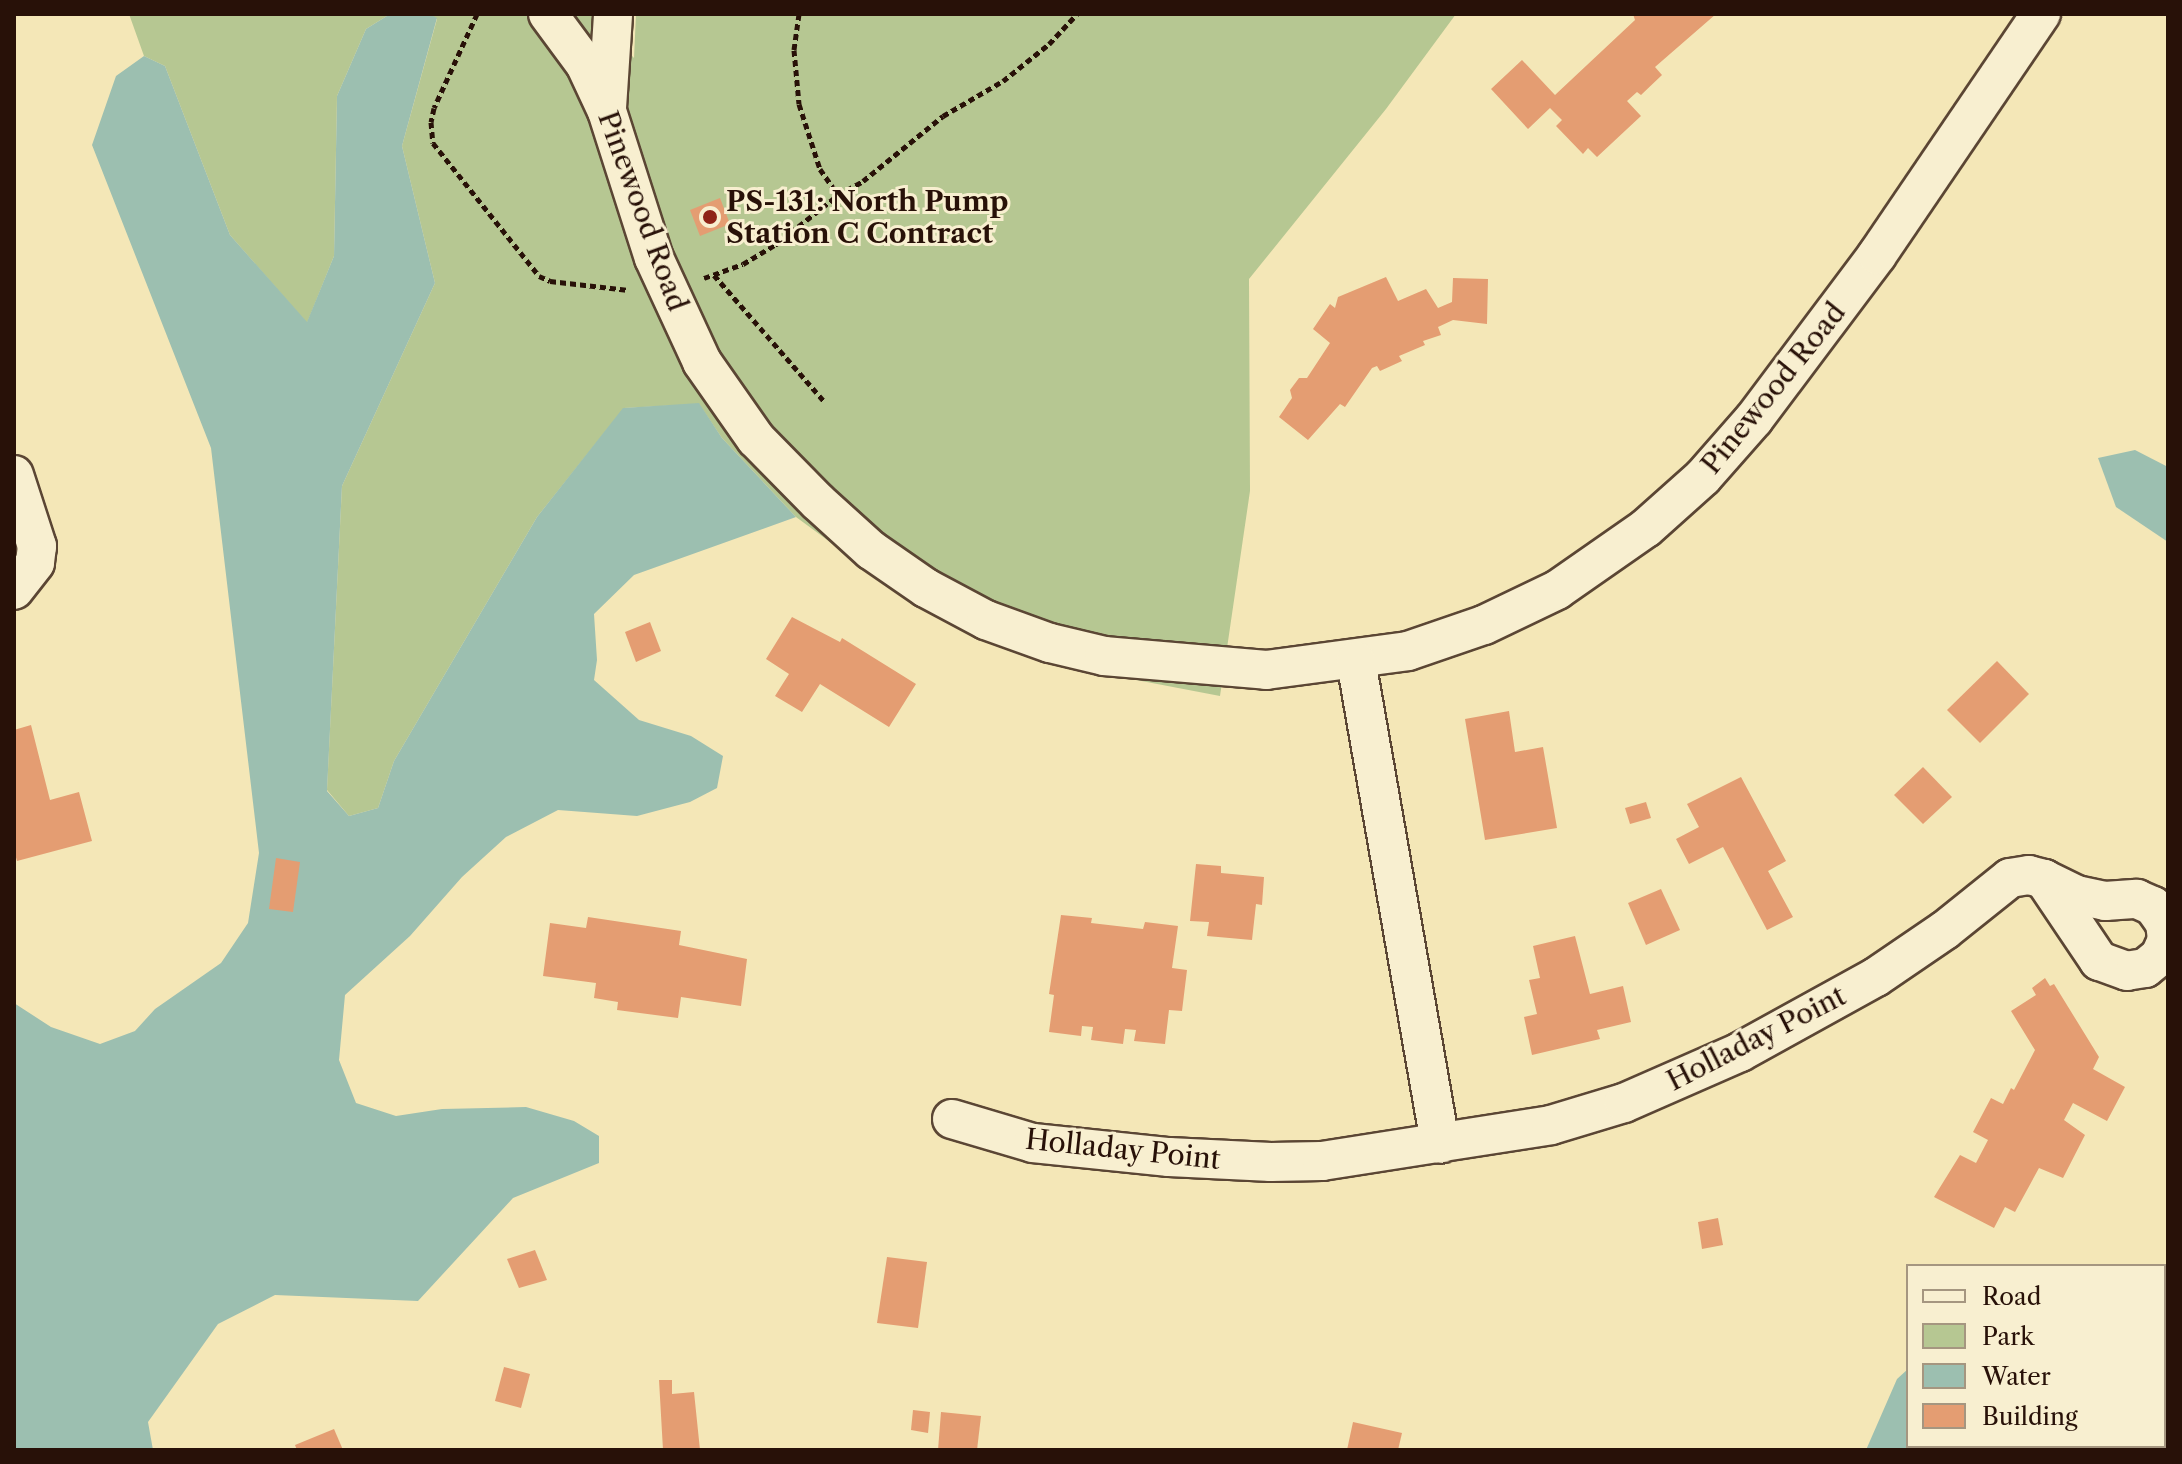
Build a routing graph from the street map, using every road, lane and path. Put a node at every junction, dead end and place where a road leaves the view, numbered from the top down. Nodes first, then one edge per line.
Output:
1 (477, 14) edge
2 (548, 14) edge
3 (613, 14) edge
4 (799, 14) edge
5 (1077, 14) edge
6 (2041, 14) edge
7 (607, 111) junction
8 (838, 195) junction
9 (714, 275) junction
10 (668, 287) junction
11 (824, 401) dead end
12 (14, 475) edge
13 (14, 590) edge
14 (1356, 661) junction
15 (2044, 879) dead end
16 (952, 1119) dead end
17 (1440, 1144) junction

1 - 10 path
2 - 7 street, Pinewood Road
3 - 7 street
4 - 8 path
5 - 8 path
6 - 14 street, Pinewood Road
7 - 10 street, Pinewood Road
8 - 9 path
9 - 10 path
9 - 11 path
10 - 14 street, Pinewood Road
12 - 13 street
14 - 17 street
15 - 17 street, Holladay Point
16 - 17 street, Holladay Point

